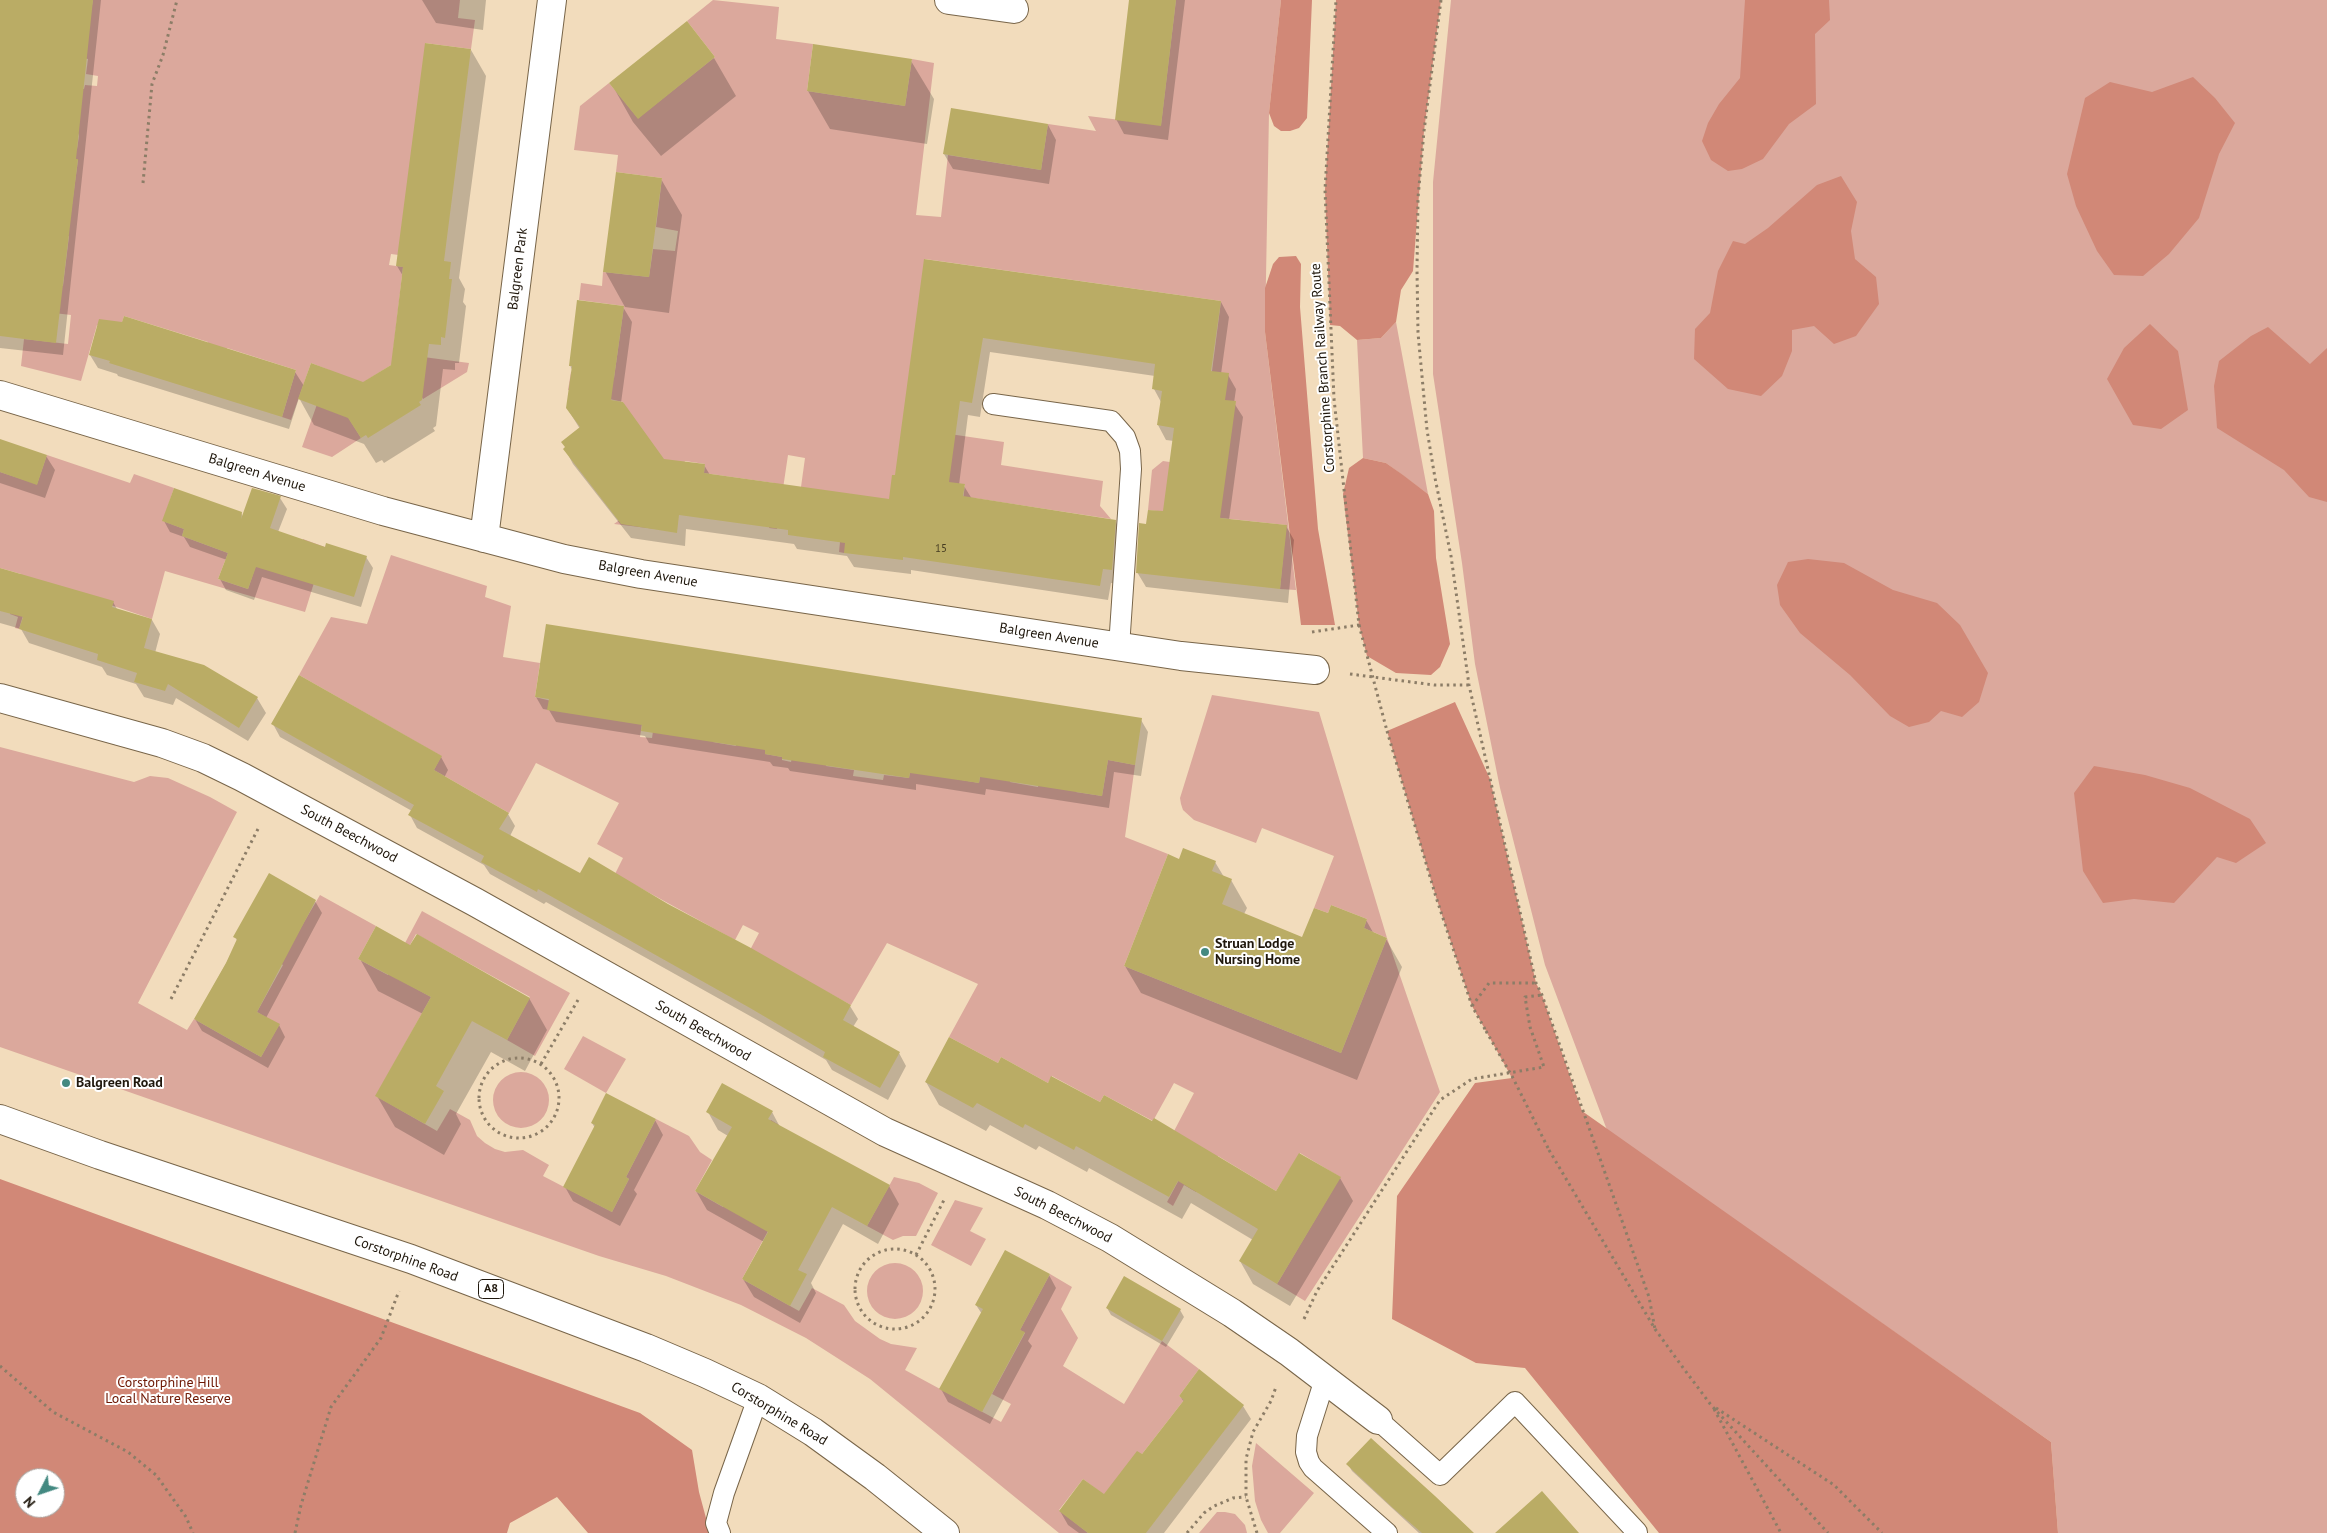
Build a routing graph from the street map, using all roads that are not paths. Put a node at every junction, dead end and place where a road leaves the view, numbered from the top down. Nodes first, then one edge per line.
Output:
1 (552, 0) edge
2 (949, 0) edge
3 (1014, 9) dead end
4 (0, 395) edge
5 (994, 404) dead end
6 (484, 538) junction
7 (1119, 647) junction
8 (1315, 670) road end
9 (0, 698) edge
10 (0, 1119) edge
11 (1326, 1379) junction
12 (758, 1398) junction
13 (1378, 1420) joint
14 (1637, 1532) dead end
15 (720, 1533) edge
16 (945, 1533) edge
17 (1387, 1533) edge

1 - 6 street, Balgreen Park
2 - 3 street
4 - 6 street, Balgreen Avenue
5 - 7 lane
6 - 7 street, Balgreen Avenue
7 - 8 street, Balgreen Avenue
9 - 11 street, South Beechwood
10 - 12 street, Corstorphine Road / A8
11 - 13 street, South Beechwood
11 - 17 lane
12 - 15 lane
12 - 16 street, Corstorphine Road / A8
13 - 14 lane

